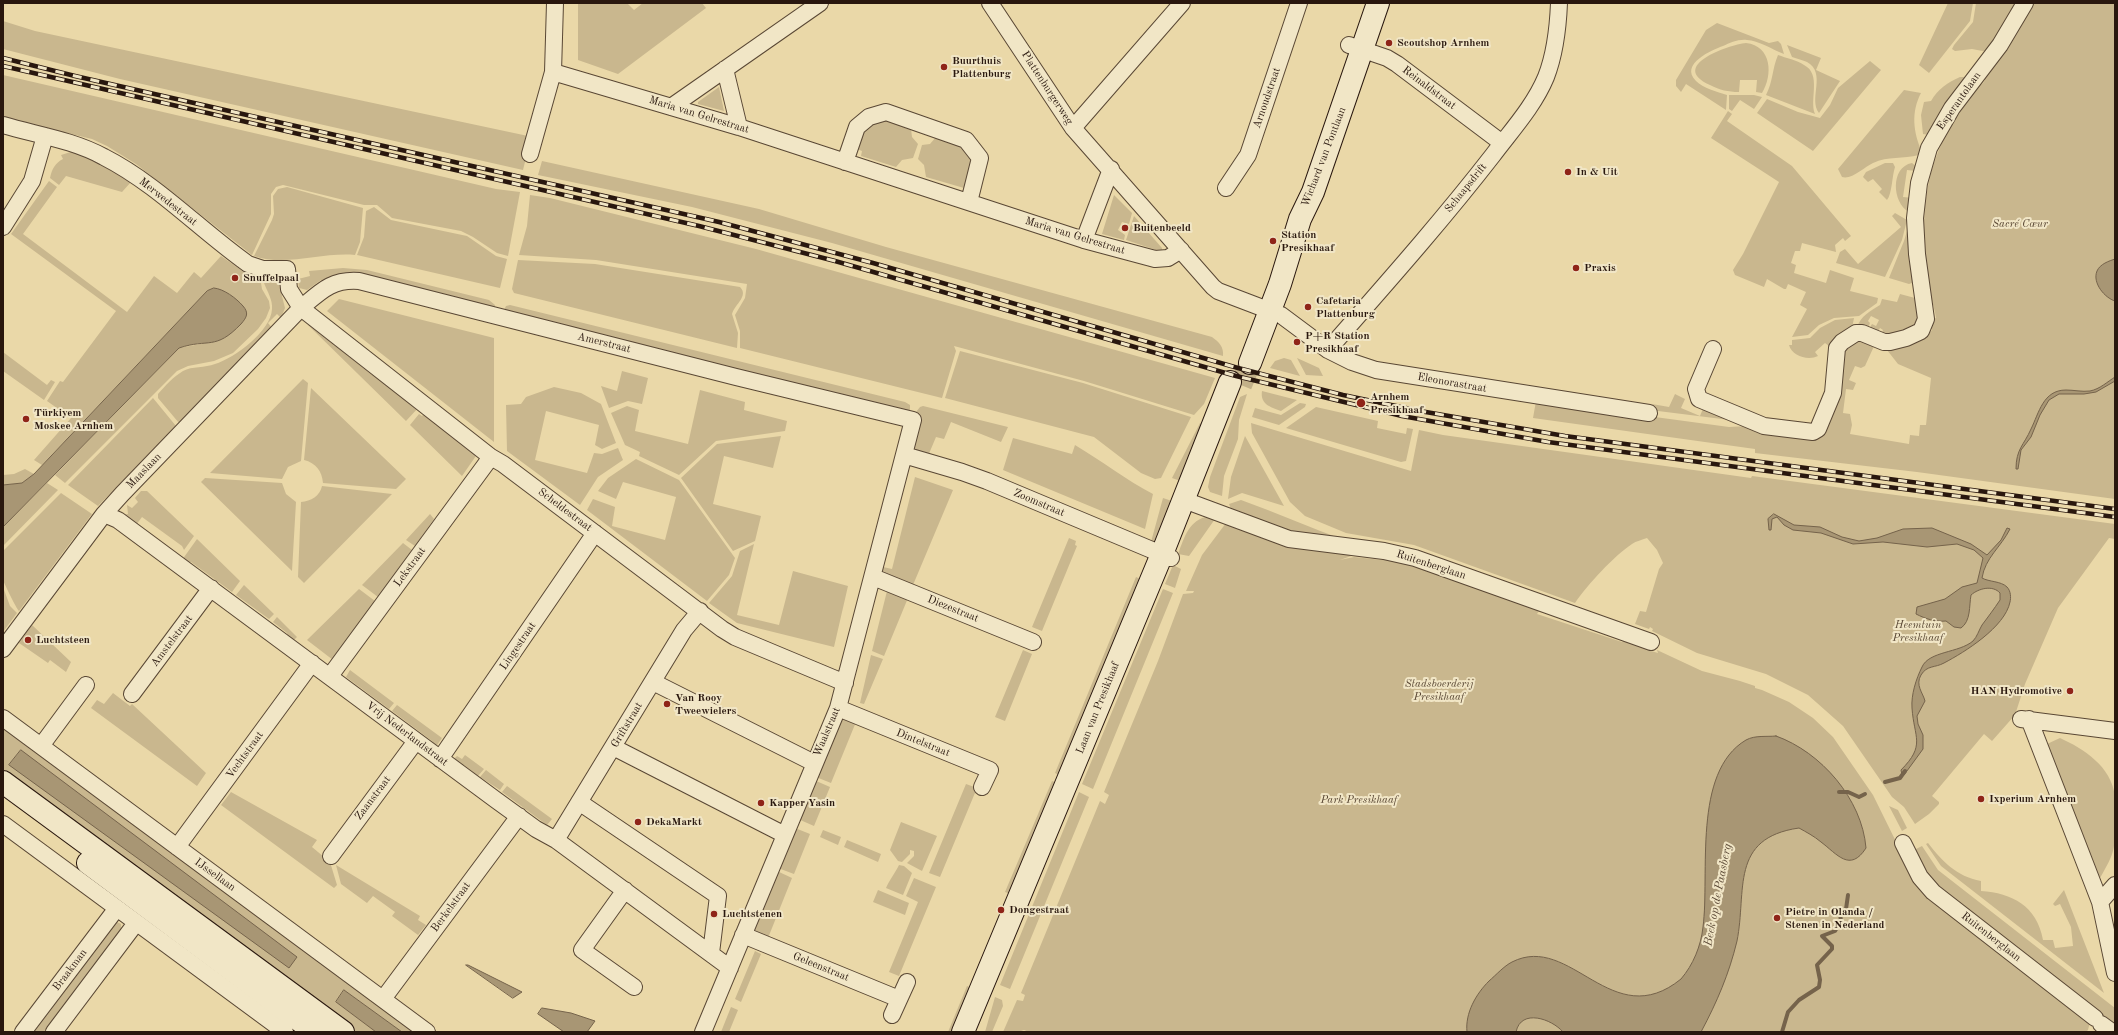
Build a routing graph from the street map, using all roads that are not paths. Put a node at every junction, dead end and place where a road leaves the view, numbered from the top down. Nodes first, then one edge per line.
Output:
1 (555, 3) edge
2 (820, 3) edge
3 (990, 3) edge
4 (1182, 3) edge
5 (1299, 3) edge
6 (1363, 3) edge
7 (1378, 3) edge
8 (1559, 3) edge
9 (2025, 3) edge
10 (1356, 47) junction
11 (726, 70) junction
12 (553, 72) junction
13 (671, 107) junction
14 (3, 125) edge
15 (740, 127) junction
16 (1073, 128) junction
17 (45, 136) junction
18 (1502, 143) junction
19 (530, 154) dead end
20 (845, 162) junction
21 (1110, 169) junction
22 (1226, 188) dead end
23 (969, 202) junction
24 (3, 227) edge
25 (1084, 240) junction
26 (1181, 250) junction
27 (302, 308) junction
28 (1264, 308) junction
29 (1713, 349) dead end
30 (1328, 350) junction
31 (1244, 361) tunnel mouth
32 (1236, 384) tunnel mouth
33 (1649, 413) dead end
34 (913, 420) joint
35 (904, 455) junction
36 (491, 457) junction
37 (1190, 502) junction
38 (104, 514) junction
39 (595, 533) junction
40 (1167, 556) junction
41 (873, 577) junction
42 (211, 588) junction
43 (700, 611) junction
44 (1034, 642) dead end
45 (1651, 642) dead end
46 (3, 649) edge
47 (312, 663) junction
48 (330, 676) junction
49 (653, 682) junction
50 (845, 683) junction
51 (86, 685) dead end
52 (132, 694) dead end
53 (838, 708) junction
54 (3, 718) edge
55 (2115, 731) edge
56 (416, 741) junction
57 (41, 746) junction
58 (613, 747) junction
59 (440, 759) junction
60 (814, 763) junction
61 (3, 782) edge
62 (982, 788) dead end
63 (3, 801) edge
64 (579, 802) junction
65 (519, 816) junction
66 (3, 824) edge
67 (785, 835) junction
68 (556, 840) junction
69 (1903, 843) dead end
70 (177, 847) junction
71 (330, 856) dead end
72 (2115, 885) edge
73 (625, 890) junction
74 (2100, 902) junction
75 (117, 908) junction
76 (136, 923) junction
77 (743, 935) junction
78 (711, 953) junction
79 (730, 968) junction
80 (2115, 973) edge
81 (907, 982) dead end
82 (634, 987) dead end
83 (383, 999) junction
84 (900, 999) junction
85 (892, 1016) dead end
86 (2103, 1025) edge
87 (22, 1032) edge
88 (54, 1032) edge
89 (285, 1032) edge
90 (315, 1032) edge
91 (343, 1032) edge
92 (427, 1032) edge
93 (703, 1032) edge
94 (963, 1032) edge
95 (977, 1032) edge

1 - 12 street
2 - 11 street
3 - 16 street, Plattenburgerweg
4 - 16 street
5 - 22 street, Arnoudstraat
6 - 10 street, Wichard van Pontlaan
7 - 10 street, Wichard van Pontlaan
8 - 18 street, Schaapsdrift
9 - 29 street, Esperantolaan
10 - 18 street, Reinaldstraat
10 - 28 street, Wichard van Pontlaan
11 - 13 street
11 - 15 street
12 - 13 street, Maria van Gelrestraat
12 - 19 street
13 - 15 street, Maria van Gelrestraat
14 - 17 street, Merwedestraat
15 - 20 street, Maria van Gelrestraat
16 - 21 street, Plattenburgerweg
17 - 24 street
17 - 27 street, Merwedestraat
18 - 30 street, Schaapsdrift
20 - 23 street, Maria van Gelrestraat
20 - 23 street
21 - 25 street
21 - 26 street, Plattenburgerweg
23 - 25 street, Maria van Gelrestraat
25 - 26 street, Maria van Gelrestraat
26 - 28 street, Plattenburgerweg
27 - 34 street, Amerstraat
27 - 36 street, Scheldestraat
27 - 38 street, Maaslaan
28 - 30 street, Eleonorastraat
28 - 31 street
30 - 33 street, Eleonorastraat
32 - 37 street, Laan van Presikhaaf
34 - 35 street, Waalstraat
35 - 40 street, Zoomstraat
35 - 41 street, Waalstraat
36 - 39 street, Scheldestraat
36 - 48 street, Lekstraat
37 - 40 street, Laan van Presikhaaf
37 - 45 street, Ruitenberglaan
38 - 42 street, Vrij Nederlandstraat
38 - 46 street, Maaslaan
39 - 43 street, Scheldestraat
39 - 59 street, Lingestraat
40 - 94 street, Laan van Presikhaaf
40 - 95 street, Laan van Presikhaaf
41 - 44 street, Diezestraat
41 - 50 street, Waalstraat
42 - 47 street, Vrij Nederlandstraat
42 - 52 street, Amstelstraat
43 - 49 street, Griftstraat
43 - 50 street, Scheldestraat
47 - 48 street, Vrij Nederlandstraat
47 - 70 street, Vechtstraat
48 - 56 street, Vrij Nederlandstraat
49 - 58 street, Griftstraat
49 - 60 street
50 - 53 street, Waalstraat
51 - 57 street
53 - 60 street, Waalstraat
53 - 62 street, Dintelstraat
54 - 57 street, IJssellaan
55 - 74 street
56 - 59 street, Vrij Nederlandstraat
56 - 71 street, Zaanstraat
57 - 70 street, IJssellaan
58 - 64 street, Griftstraat
58 - 67 street
59 - 65 street, Vrij Nederlandstraat
60 - 67 street, Waalstraat
61 - 91 street
63 - 90 street
64 - 68 street, Griftstraat
64 - 78 street
65 - 68 street, Vrij Nederlandstraat
65 - 83 street, Berkelstraat
66 - 75 street
67 - 77 street, Waalstraat
68 - 73 street, Vrij Nederlandstraat
69 - 86 street, Ruitenberglaan
70 - 83 street, IJssellaan
72 - 74 street
73 - 78 street, Vrij Nederlandstraat
73 - 82 street
74 - 80 street
75 - 76 street
75 - 87 street, Braakman
76 - 88 street
76 - 89 street
77 - 79 street, Waalstraat
77 - 84 street, Geleenstraat
78 - 79 street, Vrij Nederlandstraat
79 - 93 street, Waalstraat
81 - 84 street
83 - 92 street, IJssellaan
84 - 85 street

